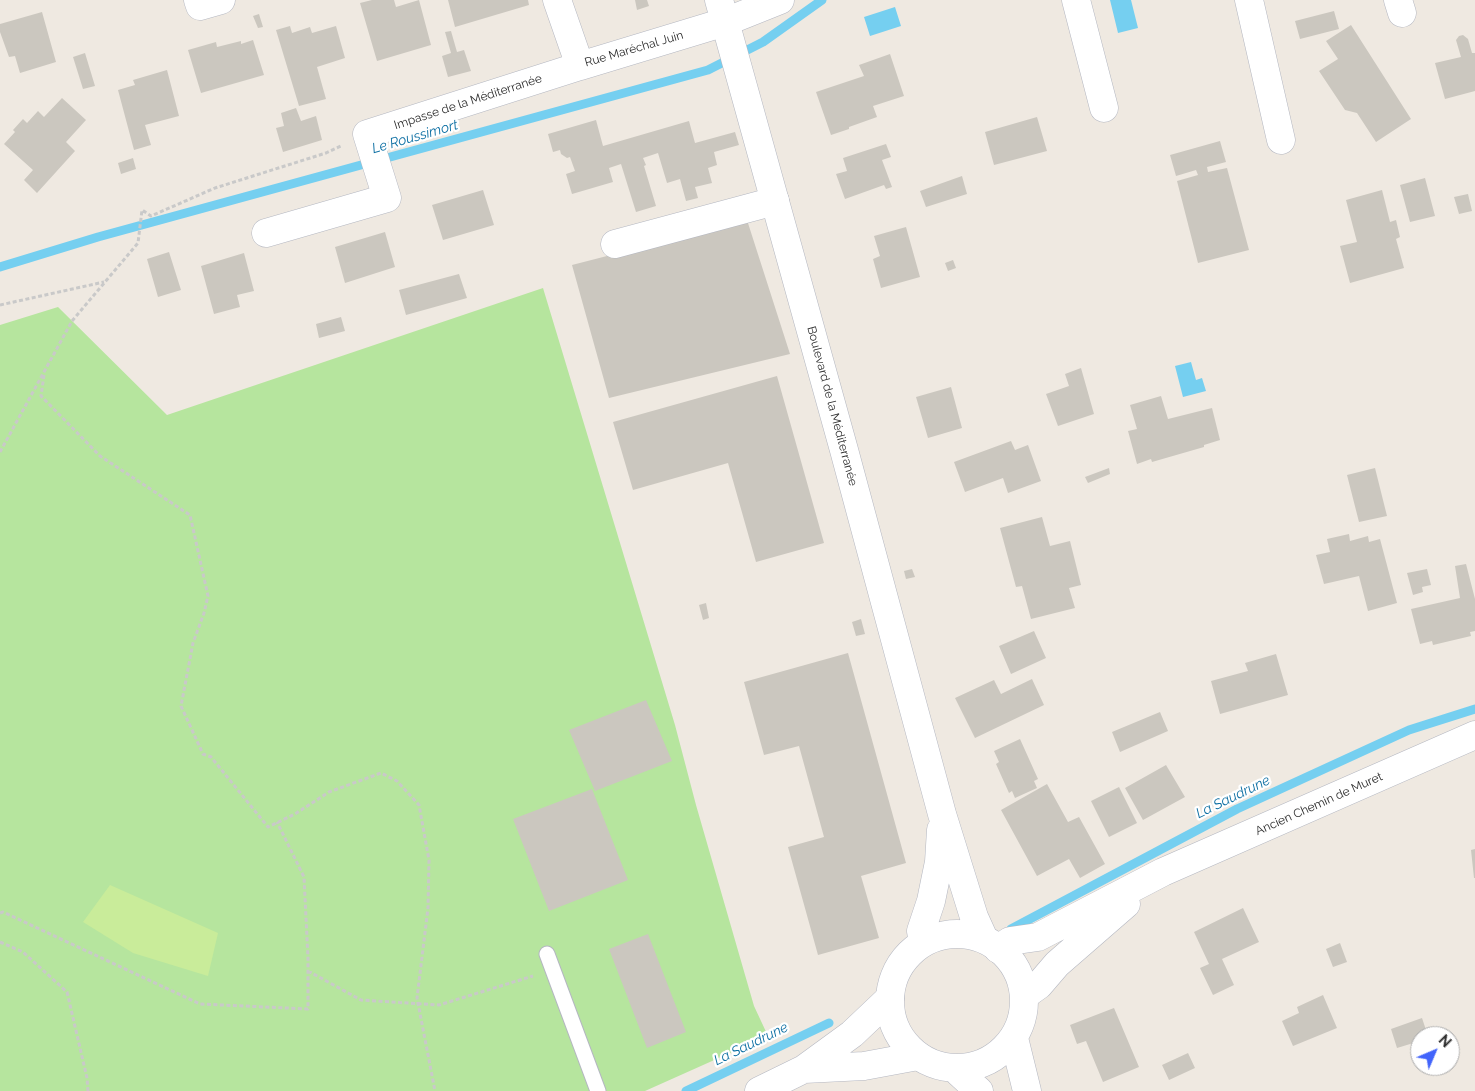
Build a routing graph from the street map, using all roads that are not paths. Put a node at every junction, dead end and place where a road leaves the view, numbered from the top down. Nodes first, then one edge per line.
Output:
1 (198, 0) edge
2 (221, 0) edge
3 (557, 0) edge
4 (780, 0) edge
5 (1076, 0) edge
6 (1249, 0) edge
7 (724, 20) edge
8 (580, 66) junction
9 (1104, 108) dead end
10 (1281, 140) dead end
11 (775, 201) junction
12 (266, 233) dead end
13 (615, 244) dead end
14 (1475, 736) edge
15 (942, 814) junction
16 (1164, 872) junction
17 (923, 942) junction
18 (992, 944) junction
19 (547, 954) dead end
20 (1025, 995) junction
21 (890, 998) junction
22 (1014, 1038) junction
23 (918, 1056) junction
24 (955, 1069) junction
25 (804, 1070) junction
26 (598, 1091) edge
27 (759, 1091) edge
28 (979, 1091) edge
29 (1027, 1091) edge

1 - 2 street
3 - 8 street, Rue Maréchal Juin
4 - 7 street, Rue Maréchal Juin
5 - 9 street
6 - 10 street
7 - 8 street, Rue Maréchal Juin
7 - 11 street, Boulevard de la Méditerranée
8 - 12 street, Impasse de la Méditerranée
11 - 13 street
11 - 15 street, Boulevard de la Méditerranée
14 - 16 street, Ancien Chemin de Muret
15 - 17 street, Boulevard de la Méditerranée
15 - 18 street, Boulevard de la Méditerranée
16 - 18 street, Ancien Chemin de Muret
16 - 20 street, Ancien Chemin de Muret
17 - 18 street
17 - 21 street
18 - 20 street
19 - 26 lane
20 - 22 street
21 - 23 street
21 - 25 street
22 - 24 street
22 - 29 street
23 - 24 street
23 - 25 street
24 - 28 street
25 - 27 street

